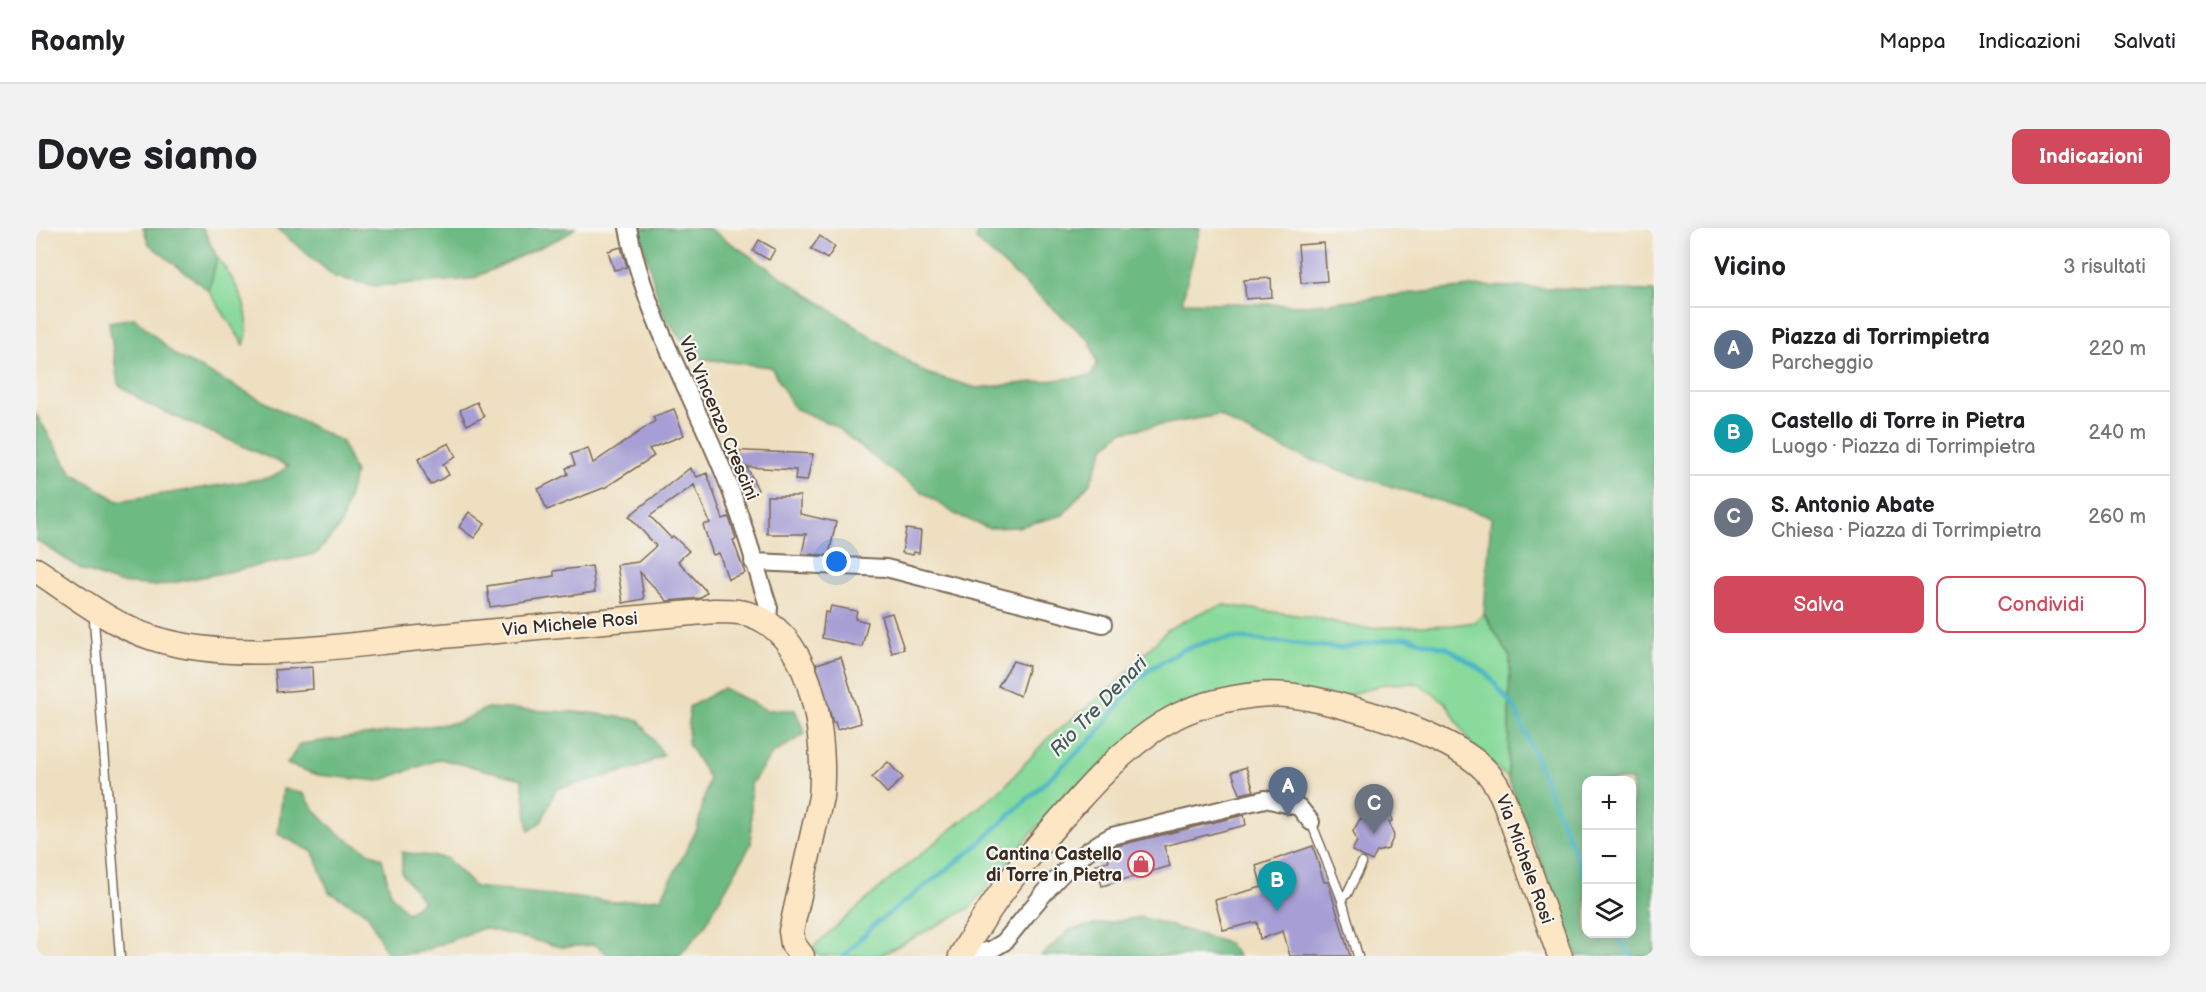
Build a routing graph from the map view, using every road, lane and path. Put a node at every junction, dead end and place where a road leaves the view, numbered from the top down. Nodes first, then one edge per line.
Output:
1 (628, 228) edge
2 (753, 562) junction
3 (36, 570) edge
4 (99, 611) junction
5 (768, 624) junction
6 (1103, 624) dead end
7 (1311, 822) joint
8 (1362, 863) dead end
9 (1341, 897) junction
10 (800, 954) edge
11 (120, 956) edge
12 (962, 956) edge
13 (1358, 956) edge
14 (1560, 956) edge

1 - 2 street, Via Vincenzo Crescini
2 - 5 street, Via Vincenzo Crescini
2 - 6 street
3 - 4 street, Via Michele Rosi
4 - 5 street, Via Michele Rosi
4 - 11 lane
5 - 10 street, Via Michele Rosi
7 - 9 lane
7 - 12 street
8 - 9 lane
9 - 13 lane
12 - 14 street, Via Michele Rosi

